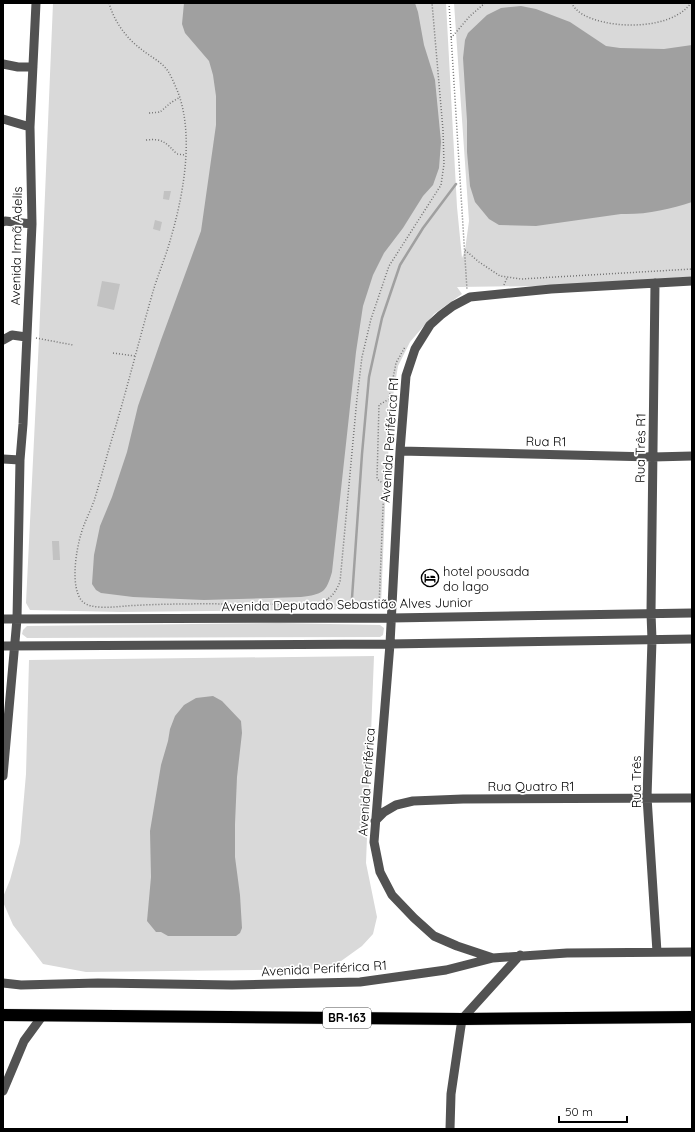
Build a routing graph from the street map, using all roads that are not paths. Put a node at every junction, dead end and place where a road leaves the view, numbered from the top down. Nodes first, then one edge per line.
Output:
1 (36, 3) edge
2 (3, 64) edge
3 (33, 67) junction
4 (3, 119) edge
5 (30, 127) junction
6 (3, 222) edge
7 (32, 224) junction
8 (692, 281) edge
9 (655, 283) junction
10 (26, 337) junction
11 (3, 340) edge
12 (400, 451) junction
13 (653, 456) junction
14 (692, 456) edge
15 (3, 459) edge
16 (20, 460) junction
17 (651, 613) junction
18 (692, 613) edge
19 (391, 618) junction
20 (3, 619) edge
21 (17, 619) junction
22 (692, 639) edge
23 (652, 640) junction
24 (390, 644) junction
25 (3, 646) edge
26 (16, 646) junction
27 (3, 776) edge
28 (647, 797) junction
29 (692, 798) edge
30 (376, 820) junction
31 (657, 952) junction
32 (692, 952) edge
33 (520, 955) junction
34 (493, 958) junction
35 (3, 983) edge
36 (3, 1015) edge
37 (43, 1015) junction
38 (692, 1017) edge
39 (462, 1019) junction
40 (3, 1091) edge
41 (450, 1129) edge

1 - 3 street, Avenida Irmã Adelis
2 - 3 street
3 - 5 street, Avenida Irmã Adelis
4 - 5 street
5 - 7 street, Avenida Irmã Adelis
6 - 7 street
7 - 10 street, Avenida Irmã Adelis
8 - 9 street, Avenida Periférica R1
9 - 12 street, Avenida Periférica R1
9 - 13 street, Rua Três R1
10 - 11 street
10 - 16 street, Avenida Irmã Adelis
12 - 13 street, Rua R1
12 - 19 street, Avenida Periférica R1
13 - 14 street, Rua R1
13 - 17 street, Rua Três R1
15 - 16 street
16 - 21 street, Avenida Irmã Adelis
17 - 18 street, Avenida Deputado Sebastião Alves Junior
17 - 19 street, Avenida Deputado Sebastião Alves Junior
17 - 23 street, Rua Três
19 - 21 street, Avenida Deputado Sebastião Alves Junior
19 - 24 street, Avenida Periférica
20 - 21 street, Avenida Deputado Sebastião Alves Junior
21 - 26 street, Avenida Irmã Adelis
22 - 23 street
23 - 24 street
23 - 28 street, Rua Três
24 - 26 street
24 - 30 street, Avenida Periférica
25 - 26 street
26 - 27 street, Avenida Irmã Adelis
28 - 29 street, Rua Quatro R1
28 - 30 street, Rua Quatro R1
28 - 31 street, Rua Três
30 - 34 street, Avenida Periférica
31 - 32 street, Avenida Periférica R1
31 - 33 street, Avenida Periférica R1
33 - 34 street, Avenida Periférica R1
33 - 39 street
34 - 35 street, Avenida Periférica R1
36 - 37 highway, BR-163
37 - 39 highway, BR-163
37 - 40 street
38 - 39 highway, BR-163
39 - 41 street

